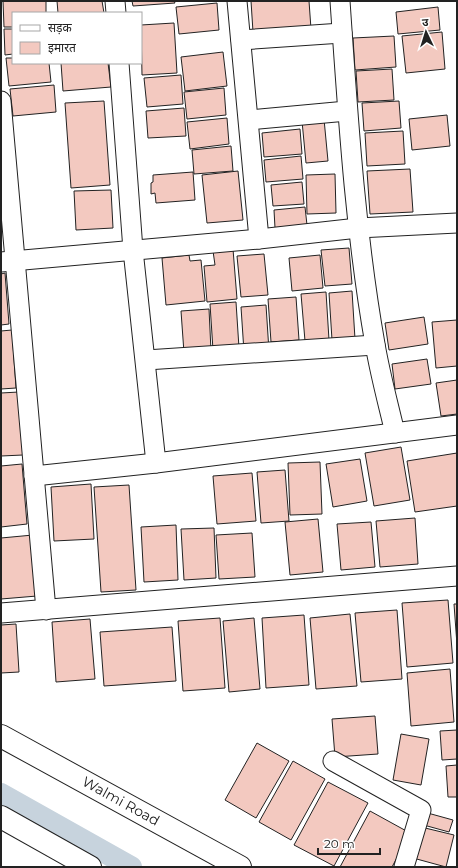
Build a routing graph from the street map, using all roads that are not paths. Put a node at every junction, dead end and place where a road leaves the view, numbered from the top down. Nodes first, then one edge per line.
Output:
1 (115, 1) edge
2 (236, 1) edge
3 (340, 1) edge
4 (116, 12) edge
5 (342, 33) junction
6 (240, 40) junction
7 (120, 64) edge
8 (1, 101) edge
9 (347, 111) junction
10 (249, 120) junction
11 (457, 223) edge
12 (358, 228) junction
13 (259, 239) junction
14 (133, 250) junction
15 (8, 261) edge
16 (375, 345) junction
17 (146, 360) junction
18 (457, 425) edge
19 (395, 433) junction
20 (156, 464) junction
21 (34, 476) junction
22 (457, 576) edge
23 (46, 610) junction
24 (1, 613) edge
25 (1, 736) edge
26 (333, 761) dead end
27 (1, 817) edge
28 (88, 867) edge
29 (240, 867) edge
30 (404, 867) edge

1 - 4 street
2 - 6 street
3 - 5 street
5 - 6 street
5 - 9 street
6 - 10 street
7 - 14 street
8 - 15 street
9 - 10 street
9 - 12 street
10 - 13 street
11 - 12 street
12 - 13 street
12 - 16 street
13 - 14 street
14 - 15 street
14 - 17 street
15 - 21 street
16 - 17 street
16 - 19 street
17 - 20 street
18 - 19 street
19 - 20 street
20 - 21 street
21 - 23 street
22 - 23 street
23 - 24 street
25 - 29 street, Walmi Road
26 - 30 street
27 - 28 street

